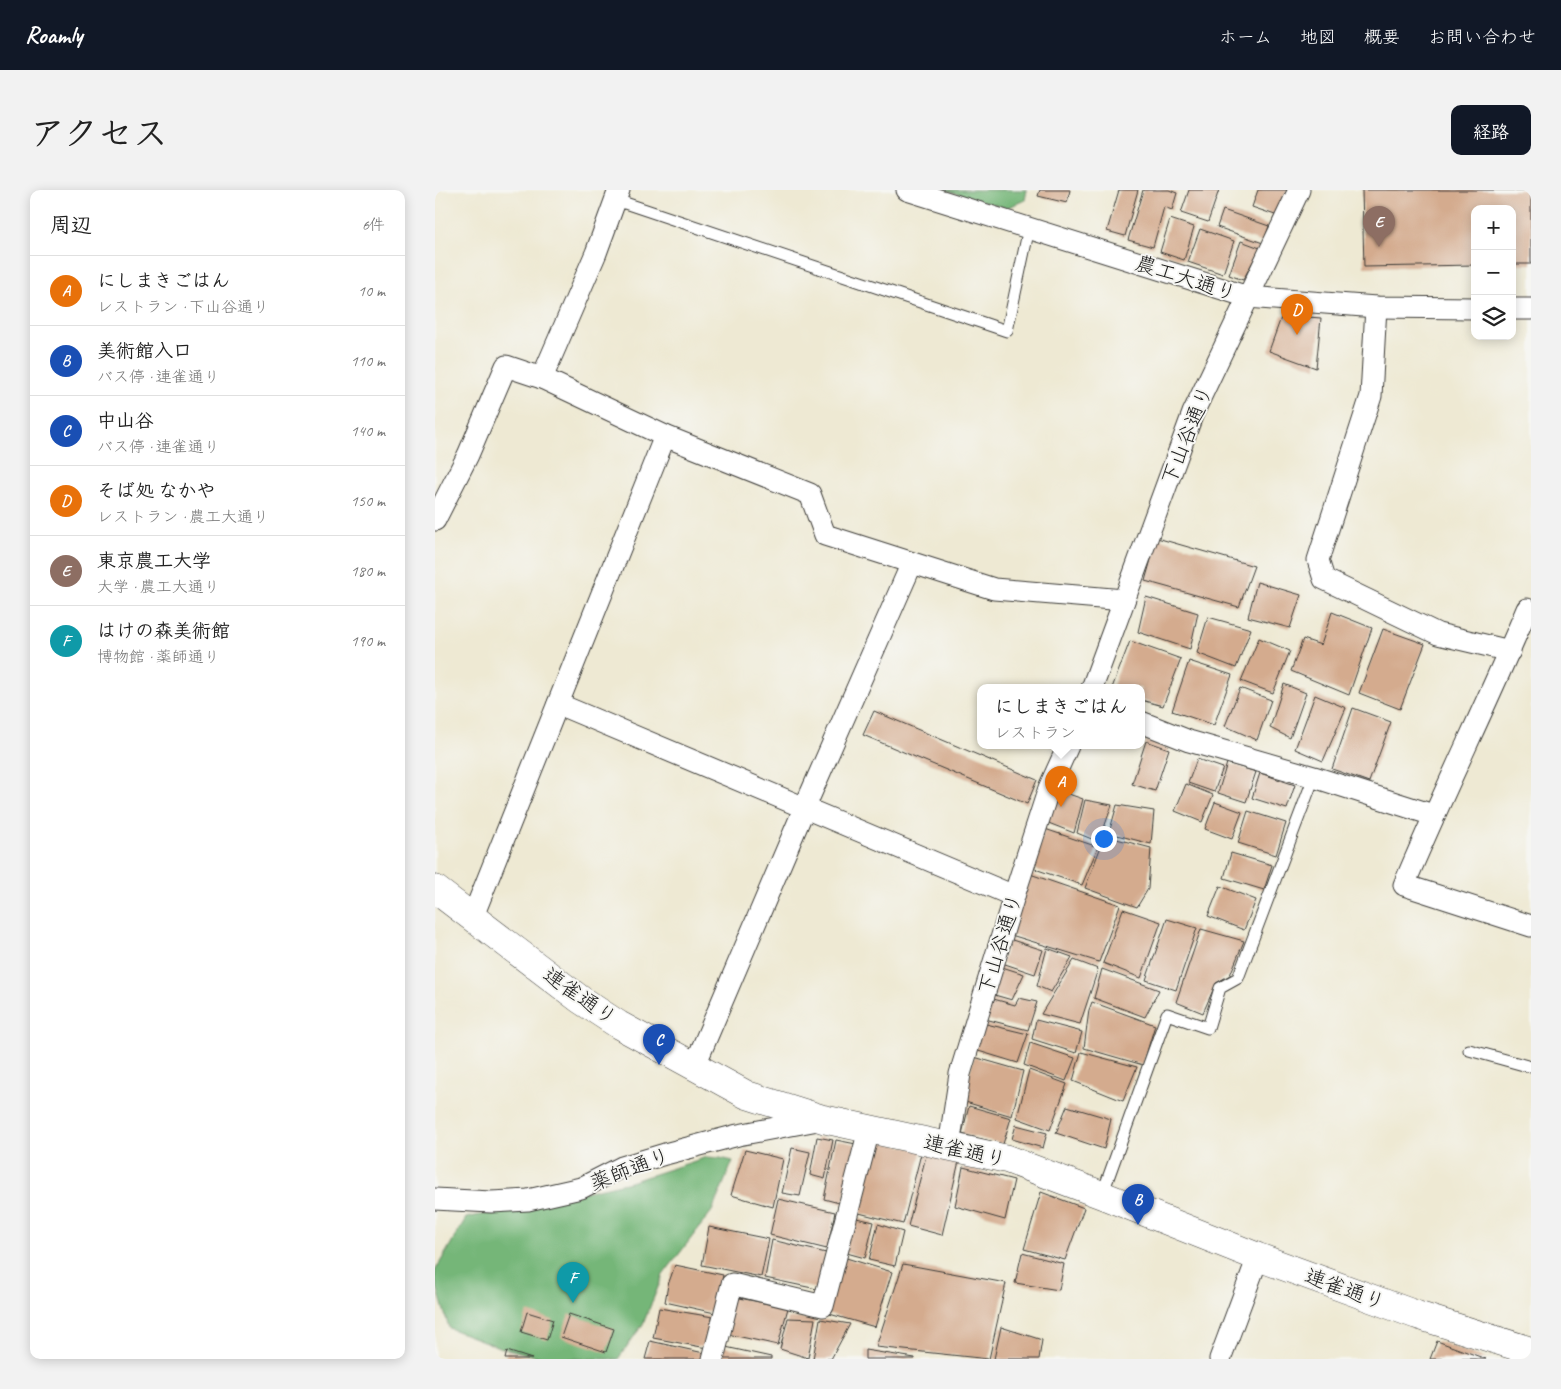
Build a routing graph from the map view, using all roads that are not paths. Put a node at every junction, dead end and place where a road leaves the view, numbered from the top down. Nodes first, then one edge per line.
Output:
1 (907, 190) edge
2 (1299, 190) edge
3 (618, 195) edge
4 (1029, 228) junction
5 (1248, 297) junction
6 (1376, 306) junction
7 (1471, 308) edge
8 (1516, 309) edge
9 (1531, 309) edge
10 (542, 378) junction
11 (665, 436) junction
12 (435, 520) edge
13 (912, 563) junction
14 (1124, 600) junction
15 (1529, 605) edge
16 (1510, 651) junction
17 (1093, 684) edge
18 (558, 704) junction
19 (1145, 724) edge
20 (1066, 749) edge
21 (1314, 777) junction
22 (804, 808) junction
23 (1433, 815) junction
24 (435, 889) edge
25 (1014, 896) junction
26 (473, 916) junction
27 (1531, 926) edge
28 (1469, 1050) dead end
29 (695, 1066) junction
30 (1531, 1067) edge
31 (823, 1119) junction
32 (869, 1130) junction
33 (949, 1146) junction
34 (1102, 1195) junction
35 (435, 1199) edge
36 (1258, 1258) junction
37 (1531, 1351) edge
38 (713, 1359) edge
39 (1220, 1359) edge

1 - 4 street, 農工大通り
2 - 5 street, 下山谷通り
3 - 4 lane
3 - 10 street
4 - 5 street, 農工大通り
5 - 6 street, 農工大通り
5 - 14 street, 下山谷通り
6 - 7 street, 農工大通り
6 - 16 street
8 - 9 street
10 - 11 street
10 - 12 street
11 - 13 street
11 - 18 street
13 - 14 street
13 - 22 street
14 - 17 street, 下山谷通り
15 - 16 street
16 - 23 street
18 - 22 street
18 - 26 street
19 - 21 street
20 - 25 street, 下山谷通り
21 - 23 street
21 - 34 lane
22 - 25 street
22 - 29 street
23 - 27 street
24 - 26 main road, 連雀通り
25 - 33 street, 下山谷通り
26 - 29 main road, 連雀通り
28 - 30 lane
29 - 31 main road, 連雀通り
31 - 32 main road, 連雀通り
31 - 35 street, 薬師通り
32 - 33 main road, 連雀通り
32 - 38 street
33 - 34 main road, 連雀通り
34 - 36 main road, 連雀通り
36 - 37 main road, 連雀通り
36 - 39 street

